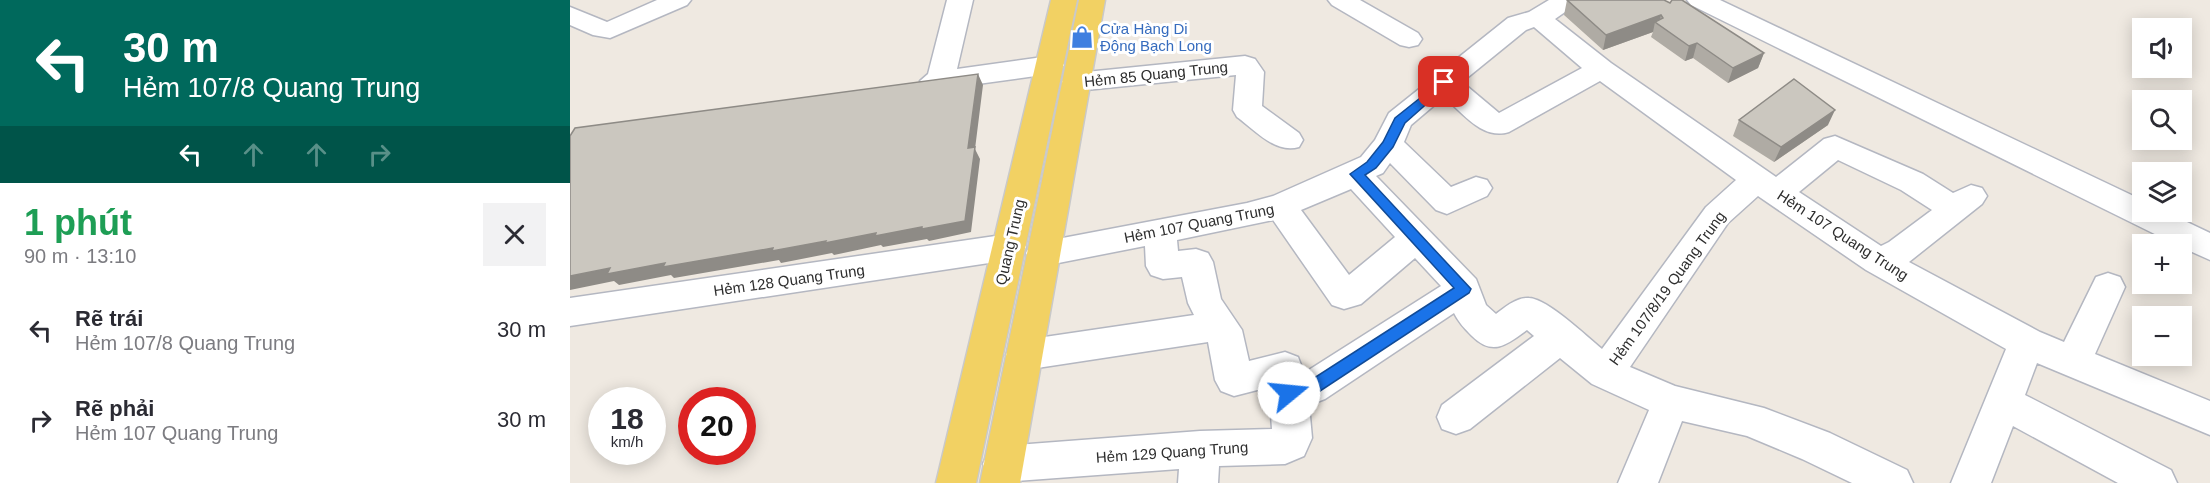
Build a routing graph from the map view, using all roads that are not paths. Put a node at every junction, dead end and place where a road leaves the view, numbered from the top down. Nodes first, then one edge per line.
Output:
1 (678, 0) edge
2 (960, 0) edge
3 (1064, 0) edge
4 (1092, 0) edge
5 (1341, 0) edge
6 (1566, 0) edge
7 (1700, 0) edge
8 (570, 15) edge
9 (1538, 18) junction
10 (1409, 39) dead end
11 (1601, 69) junction
12 (1063, 74) junction
13 (940, 80) junction
14 (1444, 82) junction
15 (905, 85) edge
16 (1288, 140) dead end
17 (1388, 144) junction
18 (1356, 174) junction
19 (1767, 186) junction
20 (1476, 188) dead end
21 (1281, 206) junction
22 (1160, 231) junction
23 (1417, 237) junction
24 (1009, 247) junction
25 (2210, 247) edge
26 (1043, 253) junction
27 (1878, 261) junction
28 (2108, 287) dead end
29 (1464, 289) junction
30 (570, 312) edge
31 (1221, 325) junction
32 (1560, 337) junction
33 (2027, 343) junction
34 (1024, 355) junction
35 (2073, 362) junction
36 (1605, 373) junction
37 (1289, 393) junction
38 (1671, 402) junction
39 (2003, 402) junction
40 (1456, 417) dead end
41 (2210, 418) edge
42 (1199, 466) edge
43 (1002, 474) edge
44 (956, 483) edge
45 (1638, 483) edge
46 (1893, 483) edge
47 (1971, 483) edge
48 (2157, 483) edge

1 - 8 street
2 - 13 street
3 - 12 main road, Quang Trung
4 - 12 main road, Quang Trung
5 - 10 street
6 - 9 street, Hẻm 107 Quang Trung
7 - 25 street
9 - 11 street, Hẻm 107 Quang Trung
9 - 14 street, Hẻm 107 Quang Trung
11 - 14 street
11 - 19 street, Hẻm 107 Quang Trung
12 - 13 street
12 - 16 street, Hẻm 85 Quang Trung
12 - 24 main road, Quang Trung
12 - 26 main road, Quang Trung
13 - 15 street
14 - 17 street, Hẻm 107 Quang Trung
17 - 18 street, Hẻm 107 Quang Trung
17 - 20 street
18 - 21 street, Hẻm 107 Quang Trung
18 - 23 street
19 - 27 street, Hẻm 107 Quang Trung
19 - 27 street, Hẻm 107/8/19 Quang Trung
19 - 36 street, Hẻm 107/8/19 Quang Trung
21 - 22 street, Hẻm 107 Quang Trung
21 - 23 street
22 - 26 street, Hẻm 107 Quang Trung
22 - 31 street
23 - 29 street
24 - 30 street, Hẻm 128 Quang Trung
24 - 44 main road, Quang Trung
26 - 34 main road, Quang Trung
27 - 33 street, Hẻm 107 Quang Trung
28 - 35 street
29 - 32 street
29 - 37 street
31 - 34 street
31 - 37 street
32 - 36 street
32 - 40 street
33 - 35 street, Hẻm 107 Quang Trung
33 - 39 street
34 - 43 main road, Quang Trung
35 - 41 street, Hẻm 107 Quang Trung
36 - 38 street
37 - 42 street, Hẻm 129 Quang Trung
38 - 45 street
38 - 46 street
39 - 47 street
39 - 48 street
42 - 43 street, Hẻm 129 Quang Trung

